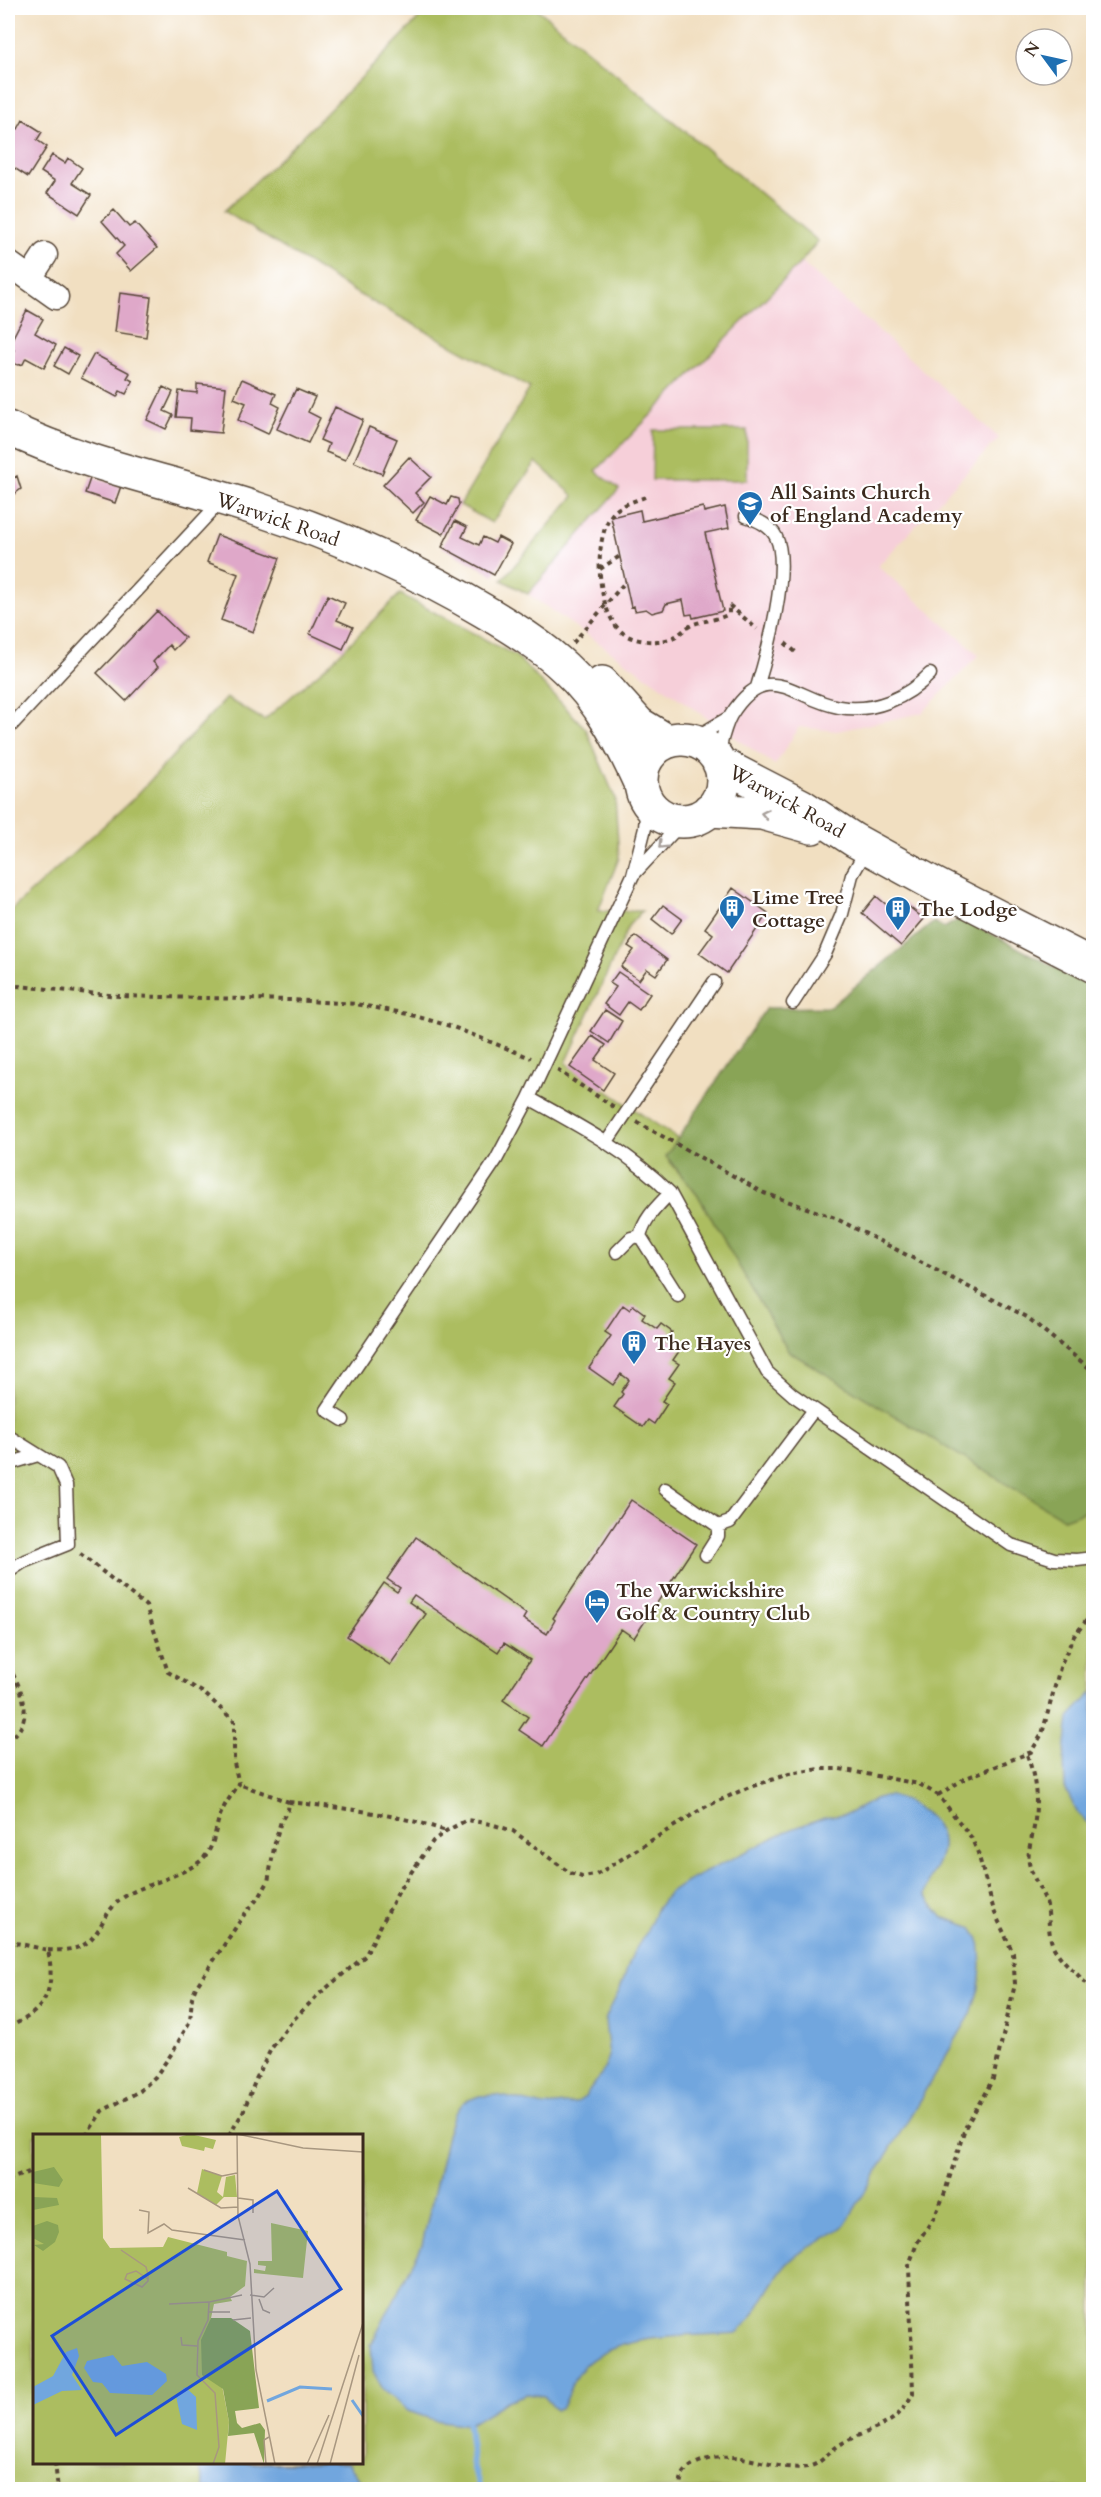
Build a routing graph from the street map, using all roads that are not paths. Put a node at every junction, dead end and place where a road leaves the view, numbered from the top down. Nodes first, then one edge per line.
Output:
1 (45, 255) dead end
2 (8, 263) edge
3 (30, 278) junction
4 (56, 297) dead end
5 (8, 428) edge
6 (223, 499) junction
7 (746, 516) dead end
8 (548, 649) junction
9 (930, 674) dead end
10 (757, 687) junction
11 (730, 717) junction
12 (8, 729) edge
13 (675, 740) junction
14 (718, 761) junction
15 (644, 792) junction
16 (701, 815) junction
17 (861, 843) junction
18 (633, 875) junction
19 (1094, 966) edge
20 (714, 982) dead end
21 (793, 1003) dead end
22 (529, 1098) junction
23 (606, 1143) junction
24 (670, 1193) junction
25 (640, 1236) junction
26 (617, 1252) dead end
27 (678, 1296) dead end
28 (813, 1411) junction
29 (343, 1420) dead end
30 (8, 1436) edge
31 (38, 1455) junction
32 (8, 1464) edge
33 (665, 1490) dead end
34 (718, 1526) junction
35 (706, 1555) dead end
36 (1094, 1558) edge
37 (8, 1572) edge

1 - 3 street
2 - 3 street
3 - 4 street
5 - 6 street, Warwick Road
6 - 8 street, Warwick Road
6 - 12 lane
7 - 10 lane
8 - 13 street, Warwick Road
8 - 15 street, Warwick Road
9 - 10 lane
10 - 11 lane
11 - 13 lane
11 - 14 lane
13 - 14 street
13 - 15 street
14 - 16 street
14 - 17 street, Warwick Road
15 - 16 street
15 - 18 lane
17 -> 16 street, Warwick Road
16 -> 18 lane
17 - 19 street, Warwick Road
17 - 21 lane
18 - 22 lane
20 - 23 lane
22 - 23 lane
22 - 29 lane
23 - 24 lane
24 - 25 lane
24 - 28 lane
25 - 26 lane
25 - 27 lane
28 - 34 lane
28 - 36 lane
30 - 31 lane
31 - 32 lane
31 - 37 lane
33 - 34 lane
34 - 35 lane

